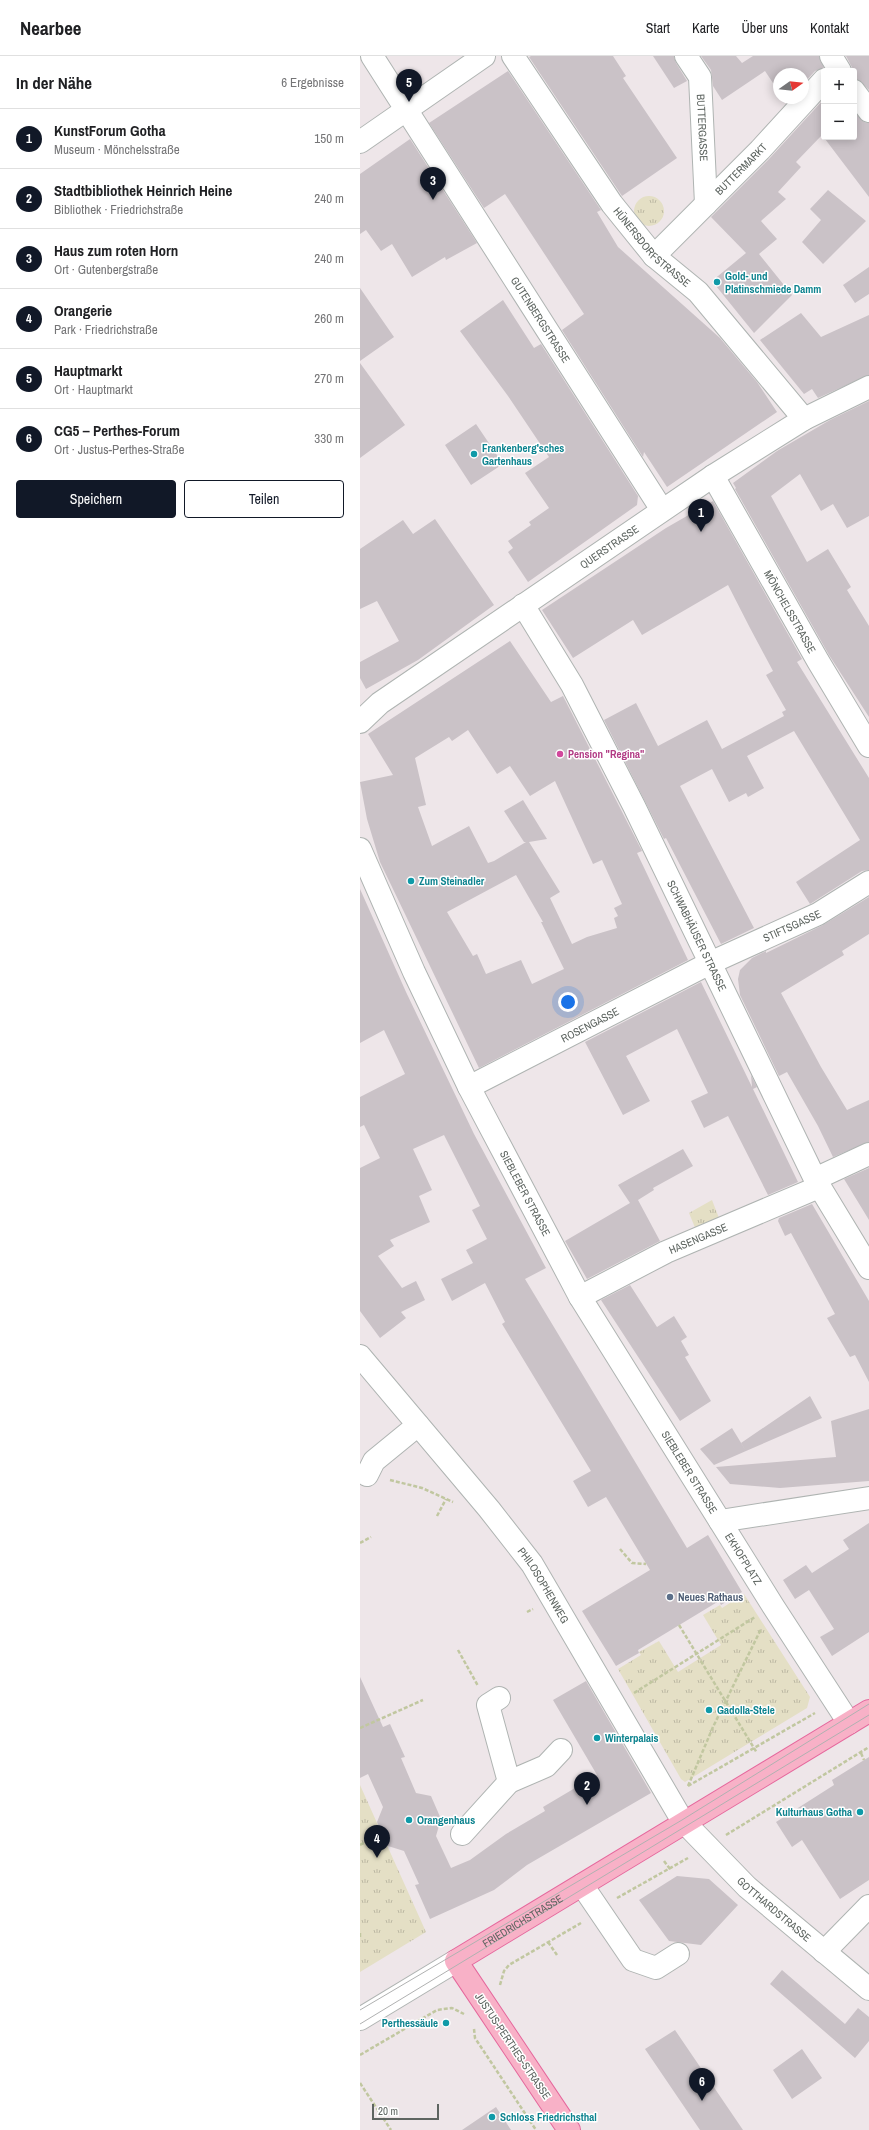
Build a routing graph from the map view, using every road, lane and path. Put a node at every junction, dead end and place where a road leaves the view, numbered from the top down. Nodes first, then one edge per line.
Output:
1 (372, 56) edge
2 (686, 56) edge
3 (478, 58) edge
4 (515, 59) edge
5 (821, 82) edge
6 (857, 95) edge
7 (406, 110) junction
8 (869, 111) edge
9 (360, 142) edge
10 (706, 204) junction
11 (654, 256) junction
12 (869, 387) edge
13 (804, 419) junction
14 (713, 476) junction
15 (662, 510) junction
16 (523, 605) junction
17 (360, 722) edge
18 (869, 746) edge
19 (360, 849) edge
20 (869, 882) edge
21 (710, 963) junction
22 (469, 1087) junction
23 (869, 1154) edge
24 (817, 1183) junction
25 (869, 1268) edge
26 (580, 1297) junction
27 (360, 1356) edge
28 (418, 1425) junction
29 (367, 1475) joint
30 (869, 1498) edge
31 (446, 1499) junction
32 (456, 1504) dead end
33 (437, 1516) dead end
34 (720, 1521) junction
35 (371, 1537) dead end
36 (360, 1543) edge
37 (620, 1549) dead end
38 (646, 1564) dead end
39 (773, 1606) junction
40 (679, 1625) dead end
41 (458, 1650) dead end
42 (696, 1654) junction
43 (474, 1679) dead end
44 (825, 1686) junction
45 (499, 1698) dead end
46 (423, 1700) dead end
47 (727, 1700) junction
48 (614, 1705) junction
49 (869, 1711) edge
50 (849, 1723) junction
51 (360, 1728) edge
52 (754, 1747) junction
53 (869, 1747) edge
54 (561, 1750) dead end
55 (861, 1753) junction
56 (864, 1760) dead end
57 (769, 1772) junction
58 (508, 1782) junction
59 (688, 1786) junction
60 (671, 1802) junction
61 (685, 1822) junction
62 (462, 1834) dead end
63 (370, 1840) dead end
64 (360, 1845) edge
65 (708, 1846) junction
66 (582, 1885) junction
67 (869, 1906) edge
68 (599, 1908) junction
69 (360, 1933) edge
70 (360, 1937) edge
71 (548, 1942) junction
72 (824, 1952) junction
73 (678, 1954) dead end
74 (557, 1955) dead end
75 (456, 1961) junction
76 (502, 1989) dead end
77 (869, 1989) edge
78 (466, 2015) dead end
79 (360, 2019) edge
80 (471, 2024) dead end
81 (360, 2055) edge
82 (360, 2083) edge
83 (391, 2130) edge
84 (536, 2130) edge
85 (569, 2130) edge

1 - 7 street, GUTENBERGSTRASSE
2 - 10 street, BUTTERGASSE
3 - 7 street
4 - 11 street, HÜNERSDORFSTRASSE
5 - 10 street, BUTTERMARKT
6 - 8 street
7 - 9 street
7 - 15 street, GUTENBERGSTRASSE
10 - 11 street, BUTTERMARKT
11 - 13 street, HÜNERSDORFSTRASSE
12 - 13 street, QUERSTRASSE
13 - 14 street, QUERSTRASSE
14 - 15 street, QUERSTRASSE
14 - 18 street, MÖNCHELSSTRASSE
15 - 16 street, QUERSTRASSE
16 - 17 street, QUERSTRASSE
16 - 21 street, SCHWABHÄUSER STRASSE
19 - 22 street, SIEBLEBER STRASSE
20 - 21 street, STIFTSGASSE
21 - 22 street, ROSENGASSE
21 - 24 street, SCHWABHÄUSER STRASSE
22 - 26 street, SIEBLEBER STRASSE
23 - 24 street, HASENGASSE
24 - 25 street, SCHWABHÄUSER STRASSE
24 - 26 street, HASENGASSE
26 - 34 street, SIEBLEBER STRASSE
27 - 28 street, PHILOSOPHENWEG
28 - 29 street
28 - 48 street, PHILOSOPHENWEG
29 - 31 path
30 - 34 street, EKHOFPLATZ
31 - 32 path
31 - 33 path
34 - 39 street, EKHOFPLATZ
35 - 36 path
37 - 38 path
39 - 42 path
39 - 44 street, EKHOFPLATZ
39 - 47 path
40 - 42 path
41 - 43 path
42 - 47 path
42 - 48 path
44 - 50 street, EKHOFPLATZ
44 - 52 path
45 - 58 street
46 - 51 path
47 - 52 path
47 - 59 path
48 - 60 street, PHILOSOPHENWEG
49 - 50 main road
50 - 57 main road
52 - 57 path
52 - 59 path
53 - 55 path
54 - 58 street
55 - 56 path
55 - 65 path
57 - 61 main road
58 - 62 street
59 - 60 path
60 - 61 street, PHILOSOPHENWEG
61 - 65 street, GOTTHARDSTRASSE
61 - 66 main road, FRIEDRICHSTRASSE
63 - 64 path
65 - 68 path
65 - 72 street, GOTTHARDSTRASSE
66 - 68 street
66 - 75 main road, FRIEDRICHSTRASSE
67 - 72 street
68 - 71 path
68 - 73 street
69 - 70 path
71 - 74 path
71 - 76 path
72 - 77 street, GOTTHARDSTRASSE
75 - 79 street, FRIEDRICHSTRASSE
75 - 85 main road, JUSTUS-PERTHES-STRASSE
78 - 81 path
80 - 84 path
82 - 83 path

